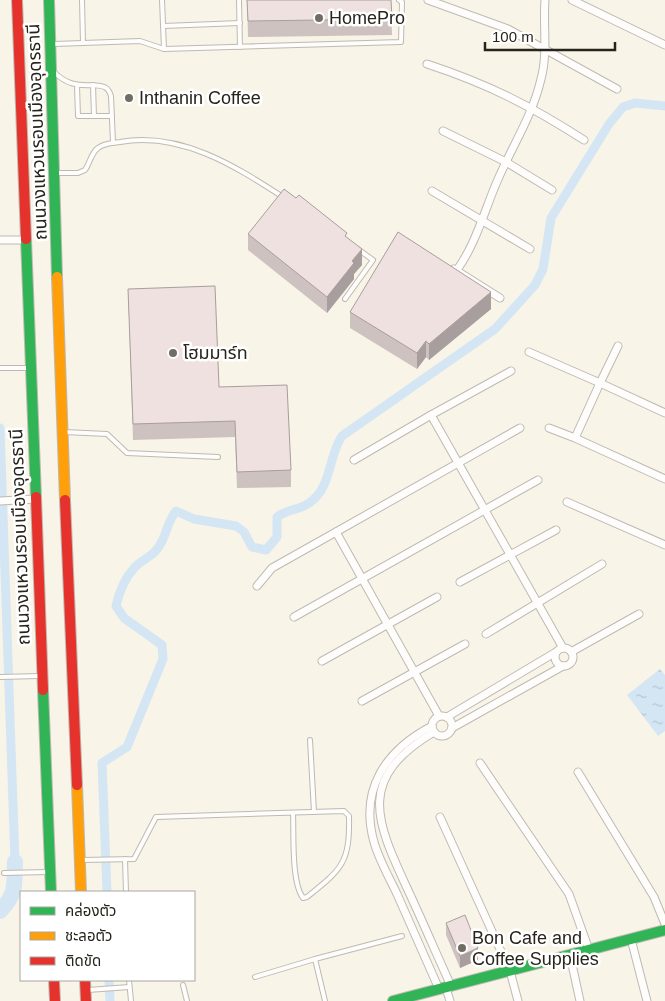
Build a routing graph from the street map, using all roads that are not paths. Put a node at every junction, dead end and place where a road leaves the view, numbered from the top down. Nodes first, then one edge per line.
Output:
1 (18, 0) edge
2 (49, 0) edge
3 (82, 0) edge
4 (162, 0) edge
5 (239, 0) edge
6 (399, 0) edge
7 (428, 0) edge
8 (545, 0) edge
9 (572, 0) edge
10 (240, 23) junction
11 (163, 26) junction
12 (83, 43) junction
13 (50, 44) junction
14 (665, 45) edge
15 (240, 47) junction
16 (164, 49) junction
17 (546, 51) junction
18 (427, 64) dead end
19 (51, 69) junction
20 (93, 85) junction
21 (76, 86) junction
22 (617, 89) dead end
23 (532, 107) junction
24 (94, 116) junction
25 (112, 116) junction
26 (442, 131) dead end
27 (584, 140) dead end
28 (113, 143) junction
29 (506, 162) junction
30 (54, 173) junction
31 (552, 190) dead end
32 (432, 191) dead end
33 (290, 201) edge
34 (482, 221) junction
35 (3, 240) edge
36 (26, 240) junction
37 (358, 249) edge
38 (530, 249) dead end
39 (450, 266) edge
40 (457, 270) junction
41 (500, 298) dead end
42 (346, 299) dead end
43 (618, 346) dead end
44 (529, 352) dead end
45 (0, 368) edge
46 (30, 368) junction
47 (510, 371) dead end
48 (600, 383) junction
49 (665, 413) edge
50 (431, 415) junction
51 (520, 428) dead end
52 (550, 428) dead end
53 (63, 432) junction
54 (575, 438) junction
55 (218, 457) dead end
56 (354, 460) dead end
57 (458, 462) junction
58 (665, 479) edge
59 (538, 480) dead end
60 (35, 499) junction
61 (0, 501) edge
62 (567, 502) dead end
63 (485, 509) junction
64 (556, 530) dead end
65 (336, 532) junction
66 (665, 545) edge
67 (511, 555) junction
68 (602, 564) dead end
69 (362, 578) junction
70 (460, 582) dead end
71 (257, 586) dead end
72 (437, 596) dead end
73 (537, 603) junction
74 (639, 614) dead end
75 (294, 617) dead end
76 (388, 624) junction
77 (486, 634) dead end
78 (466, 644) dead end
79 (559, 650) junction
80 (572, 652) junction
81 (322, 661) dead end
82 (563, 666) junction
83 (414, 671) junction
84 (42, 676) junction
85 (0, 677) edge
86 (501, 684) junction
87 (507, 696) junction
88 (362, 701) dead end
89 (439, 716) junction
90 (447, 717) junction
91 (452, 728) junction
92 (433, 729) junction
93 (310, 740) dead end
94 (480, 762) dead end
95 (578, 772) dead end
96 (293, 812) junction
97 (314, 812) junction
98 (440, 817) dead end
99 (80, 860) junction
100 (125, 860) junction
101 (50, 872) junction
102 (4, 873) dead end
103 (50, 891) edge
104 (81, 891) edge
105 (126, 891) edge
106 (665, 924) edge
107 (665, 930) edge
108 (427, 933) junction
109 (402, 936) dead end
110 (416, 937) junction
111 (631, 939) junction
112 (589, 950) junction
113 (570, 955) junction
114 (315, 959) junction
115 (510, 971) junction
116 (255, 977) dead end
117 (54, 981) edge
118 (129, 981) edge
119 (184, 984) dead end
120 (130, 987) junction
121 (445, 987) junction
122 (88, 990) edge
123 (55, 1001) edge
124 (131, 1001) edge
125 (187, 1001) edge
126 (325, 1001) edge
127 (393, 1001) edge
128 (450, 1001) edge
129 (518, 1001) edge
130 (580, 1001) edge
131 (647, 1001) edge

1 - 36 main road, ถนนวงแหวนรอบเมืองอุดรธานี
2 - 13 main road, ถนนวงแหวนรอบเมืองอุดรธานี
3 - 12 lane
4 - 11 lane
5 - 10 lane
6 - 15 lane
7 - 17 street
8 - 17 street
9 - 14 street
10 - 11 lane
10 - 15 lane
11 - 16 lane
12 - 13 lane
12 - 16 lane
13 - 19 main road, ถนนวงแหวนรอบเมืองอุดรธานี
15 - 16 lane
17 - 22 street
17 - 23 street
18 - 23 street
19 - 21 lane
19 - 30 main road, ถนนวงแหวนรอบเมืองอุดรธานี
20 - 21 lane
20 - 24 lane
20 - 25 lane
21 - 24 lane
23 - 27 street
23 - 29 street
24 - 25 lane
25 - 28 lane
26 - 29 street
28 - 30 lane
28 - 33 lane
29 - 31 street
29 - 34 street
30 - 53 main road, ถนนวงแหวนรอบเมืองอุดรธานี
32 - 34 street
34 - 38 street
34 - 40 street
35 - 36 street
36 - 46 main road, ถนนวงแหวนรอบเมืองอุดรธานี
37 - 42 lane
39 - 40 street
40 - 41 street
43 - 48 street
44 - 48 street
45 - 46 lane
46 - 60 main road, ถนนวงแหวนรอบเมืองอุดรธานี
47 - 50 street
48 - 49 street
48 - 54 street
50 - 56 street
50 - 57 street
51 - 57 street
52 - 54 street
53 - 55 lane
53 - 99 main road, ถนนวงแหวนรอบเมืองอุดรธานี
54 - 58 street
57 - 63 street
57 - 65 street
59 - 63 street
60 - 61 street
60 - 84 main road, ถนนวงแหวนรอบเมืองอุดรธานี
62 - 66 street
63 - 67 street
63 - 69 street
64 - 67 street
65 - 69 street
65 - 71 street
67 - 70 street
67 - 73 street
68 - 73 street
69 - 75 street
69 - 76 street
72 - 76 street
73 - 77 street
73 - 79 street
74 - 80 street
76 - 81 street
76 - 83 street
78 - 83 street
79 - 80 street
79 - 82 street
79 - 86 street
80 - 82 street
82 - 87 street
83 - 88 street
83 - 89 street
84 - 85 lane
84 - 101 main road, ถนนวงแหวนรอบเมืองอุดรธานี
86 - 87 street
86 - 90 street
87 - 91 street
89 - 90 street
89 - 92 street
90 - 91 street
91 - 92 street
92 - 108 street
92 - 110 street
93 - 97 lane
94 - 112 street
95 - 106 street
96 - 97 lane
96 - 97 lane
96 - 100 lane
98 - 115 street
99 - 100 lane
99 - 104 main road, ถนนวงแหวนรอบเมืองอุดรธานี
100 - 105 lane
101 - 102 lane
101 - 103 main road, ถนนวงแหวนรอบเมืองอุดรธานี
107 - 111 main road
108 - 110 street
108 - 121 street
109 - 114 lane
110 - 121 street
111 - 112 main road
111 - 131 street
112 - 113 main road
113 - 115 main road
113 - 130 street
114 - 116 lane
114 - 126 lane
115 - 121 main road
115 - 129 street
117 - 123 main road
118 - 120 lane
119 - 125 lane
120 - 122 lane
120 - 124 lane
121 - 127 main road
121 - 128 street

